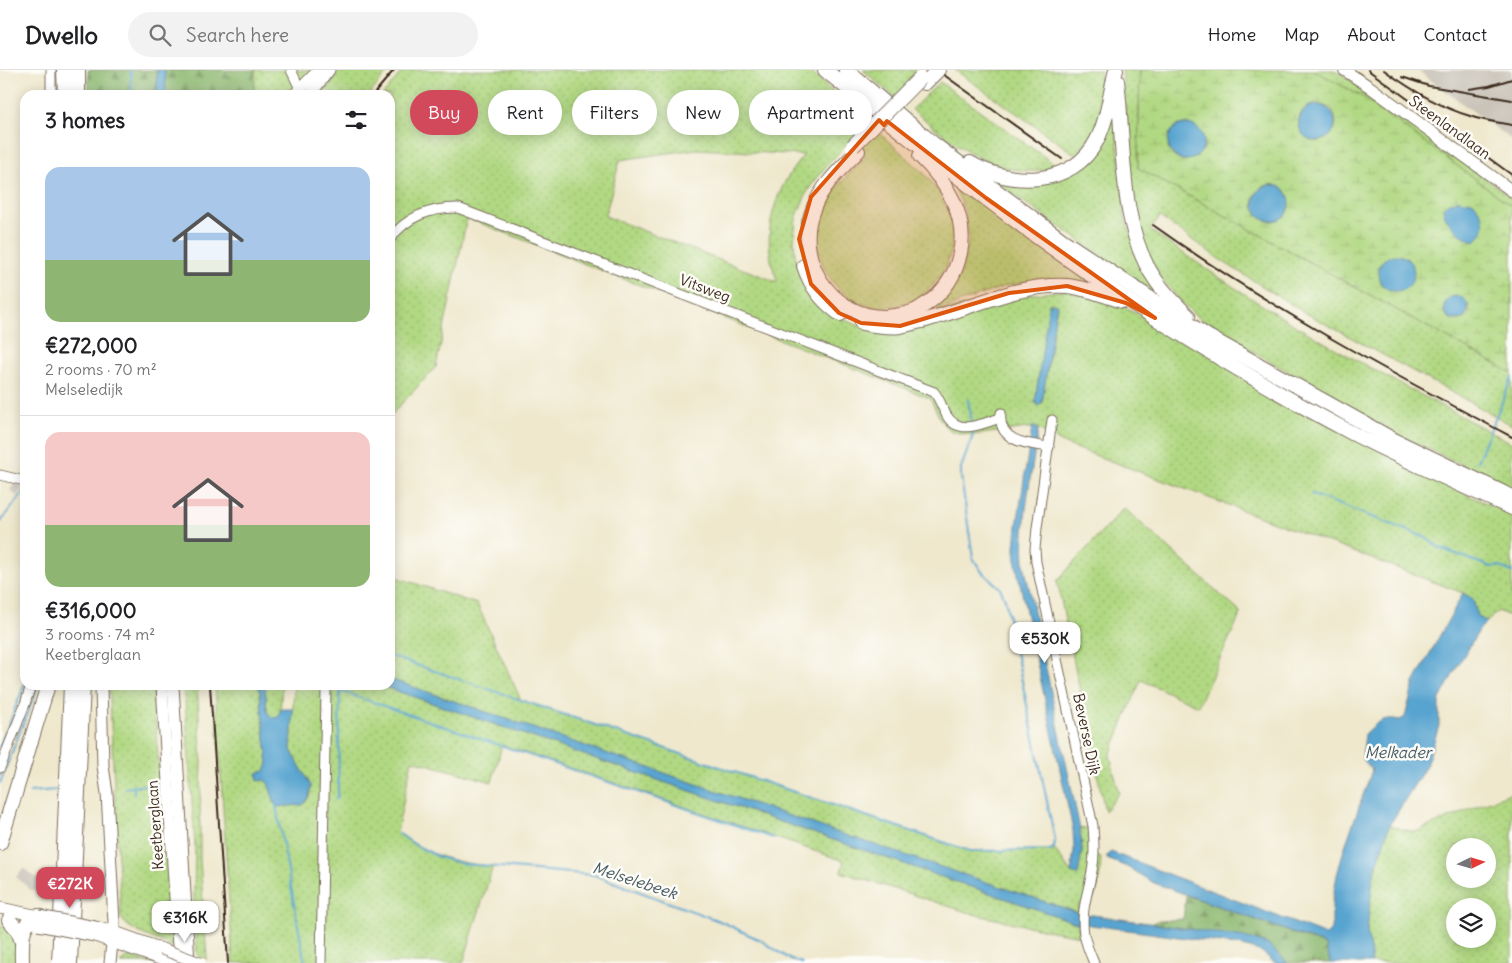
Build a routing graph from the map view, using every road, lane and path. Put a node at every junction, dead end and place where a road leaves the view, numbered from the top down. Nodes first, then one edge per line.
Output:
1 (51, 70) edge
2 (64, 70) edge
3 (78, 70) edge
4 (291, 70) edge
5 (319, 70) edge
6 (329, 70) edge
7 (823, 70) edge
8 (846, 70) edge
9 (938, 70) edge
10 (1114, 70) edge
11 (1344, 70) edge
12 (925, 77) edge
13 (51, 90) edge
14 (65, 90) edge
15 (78, 90) edge
16 (300, 90) edge
17 (303, 90) edge
18 (305, 90) edge
19 (881, 101) junction
20 (856, 148) junction
21 (1512, 191) edge
22 (395, 232) edge
23 (1155, 318) junction
24 (1207, 336) junction
25 (1052, 420) dead end
26 (1048, 447) junction
27 (0, 475) edge
28 (20, 480) edge
29 (1512, 497) edge
30 (1512, 508) edge
31 (30, 690) edge
32 (46, 690) edge
33 (71, 690) edge
34 (83, 690) edge
35 (101, 690) edge
36 (162, 690) edge
37 (173, 690) edge
38 (326, 691) dead end
39 (0, 768) edge
40 (0, 843) edge
41 (2, 916) edge
42 (34, 921) junction
43 (112, 931) junction
44 (95, 932) junction
45 (22, 941) junction
46 (117, 944) junction
47 (165, 957) edge
48 (110, 962) edge
49 (22, 963) edge
50 (59, 963) edge
51 (70, 963) edge
52 (179, 963) edge
53 (189, 963) edge
54 (200, 963) edge
55 (321, 963) edge
56 (1094, 963) edge

1 - 13 street
2 - 14 highway
3 - 15 highway
4 - 16 street
5 - 17 main road
6 - 18 main road
7 - 20 highway
7 - 23 highway
8 - 19 highway
9 - 12 highway
10 - 19 highway
10 - 24 highway
11 - 21 main road, Steenlandlaan
12 - 20 highway, bridge
19 - 24 highway
20 - 23 highway
22 - 26 street, Vitsweg
23 - 30 highway
24 - 29 highway
25 - 26 street, Beverse Dijk
26 - 56 street, Beverse Dijk
27 - 28 street
31 - 39 street
32 - 40 highway
33 - 50 highway
34 - 51 highway
35 - 43 main road
36 - 52 main road, Keetberglaan
37 - 53 main road, Keetberglaan
38 - 55 street
41 - 42 main road
41 - 45 highway
42 - 44 main road, bridge
42 - 45 highway
43 - 44 main road
43 - 46 main road
43 - 47 main road
44 - 46 main road
45 - 49 highway
46 - 47 main road
46 - 48 main road
47 - 54 main road, bridge

